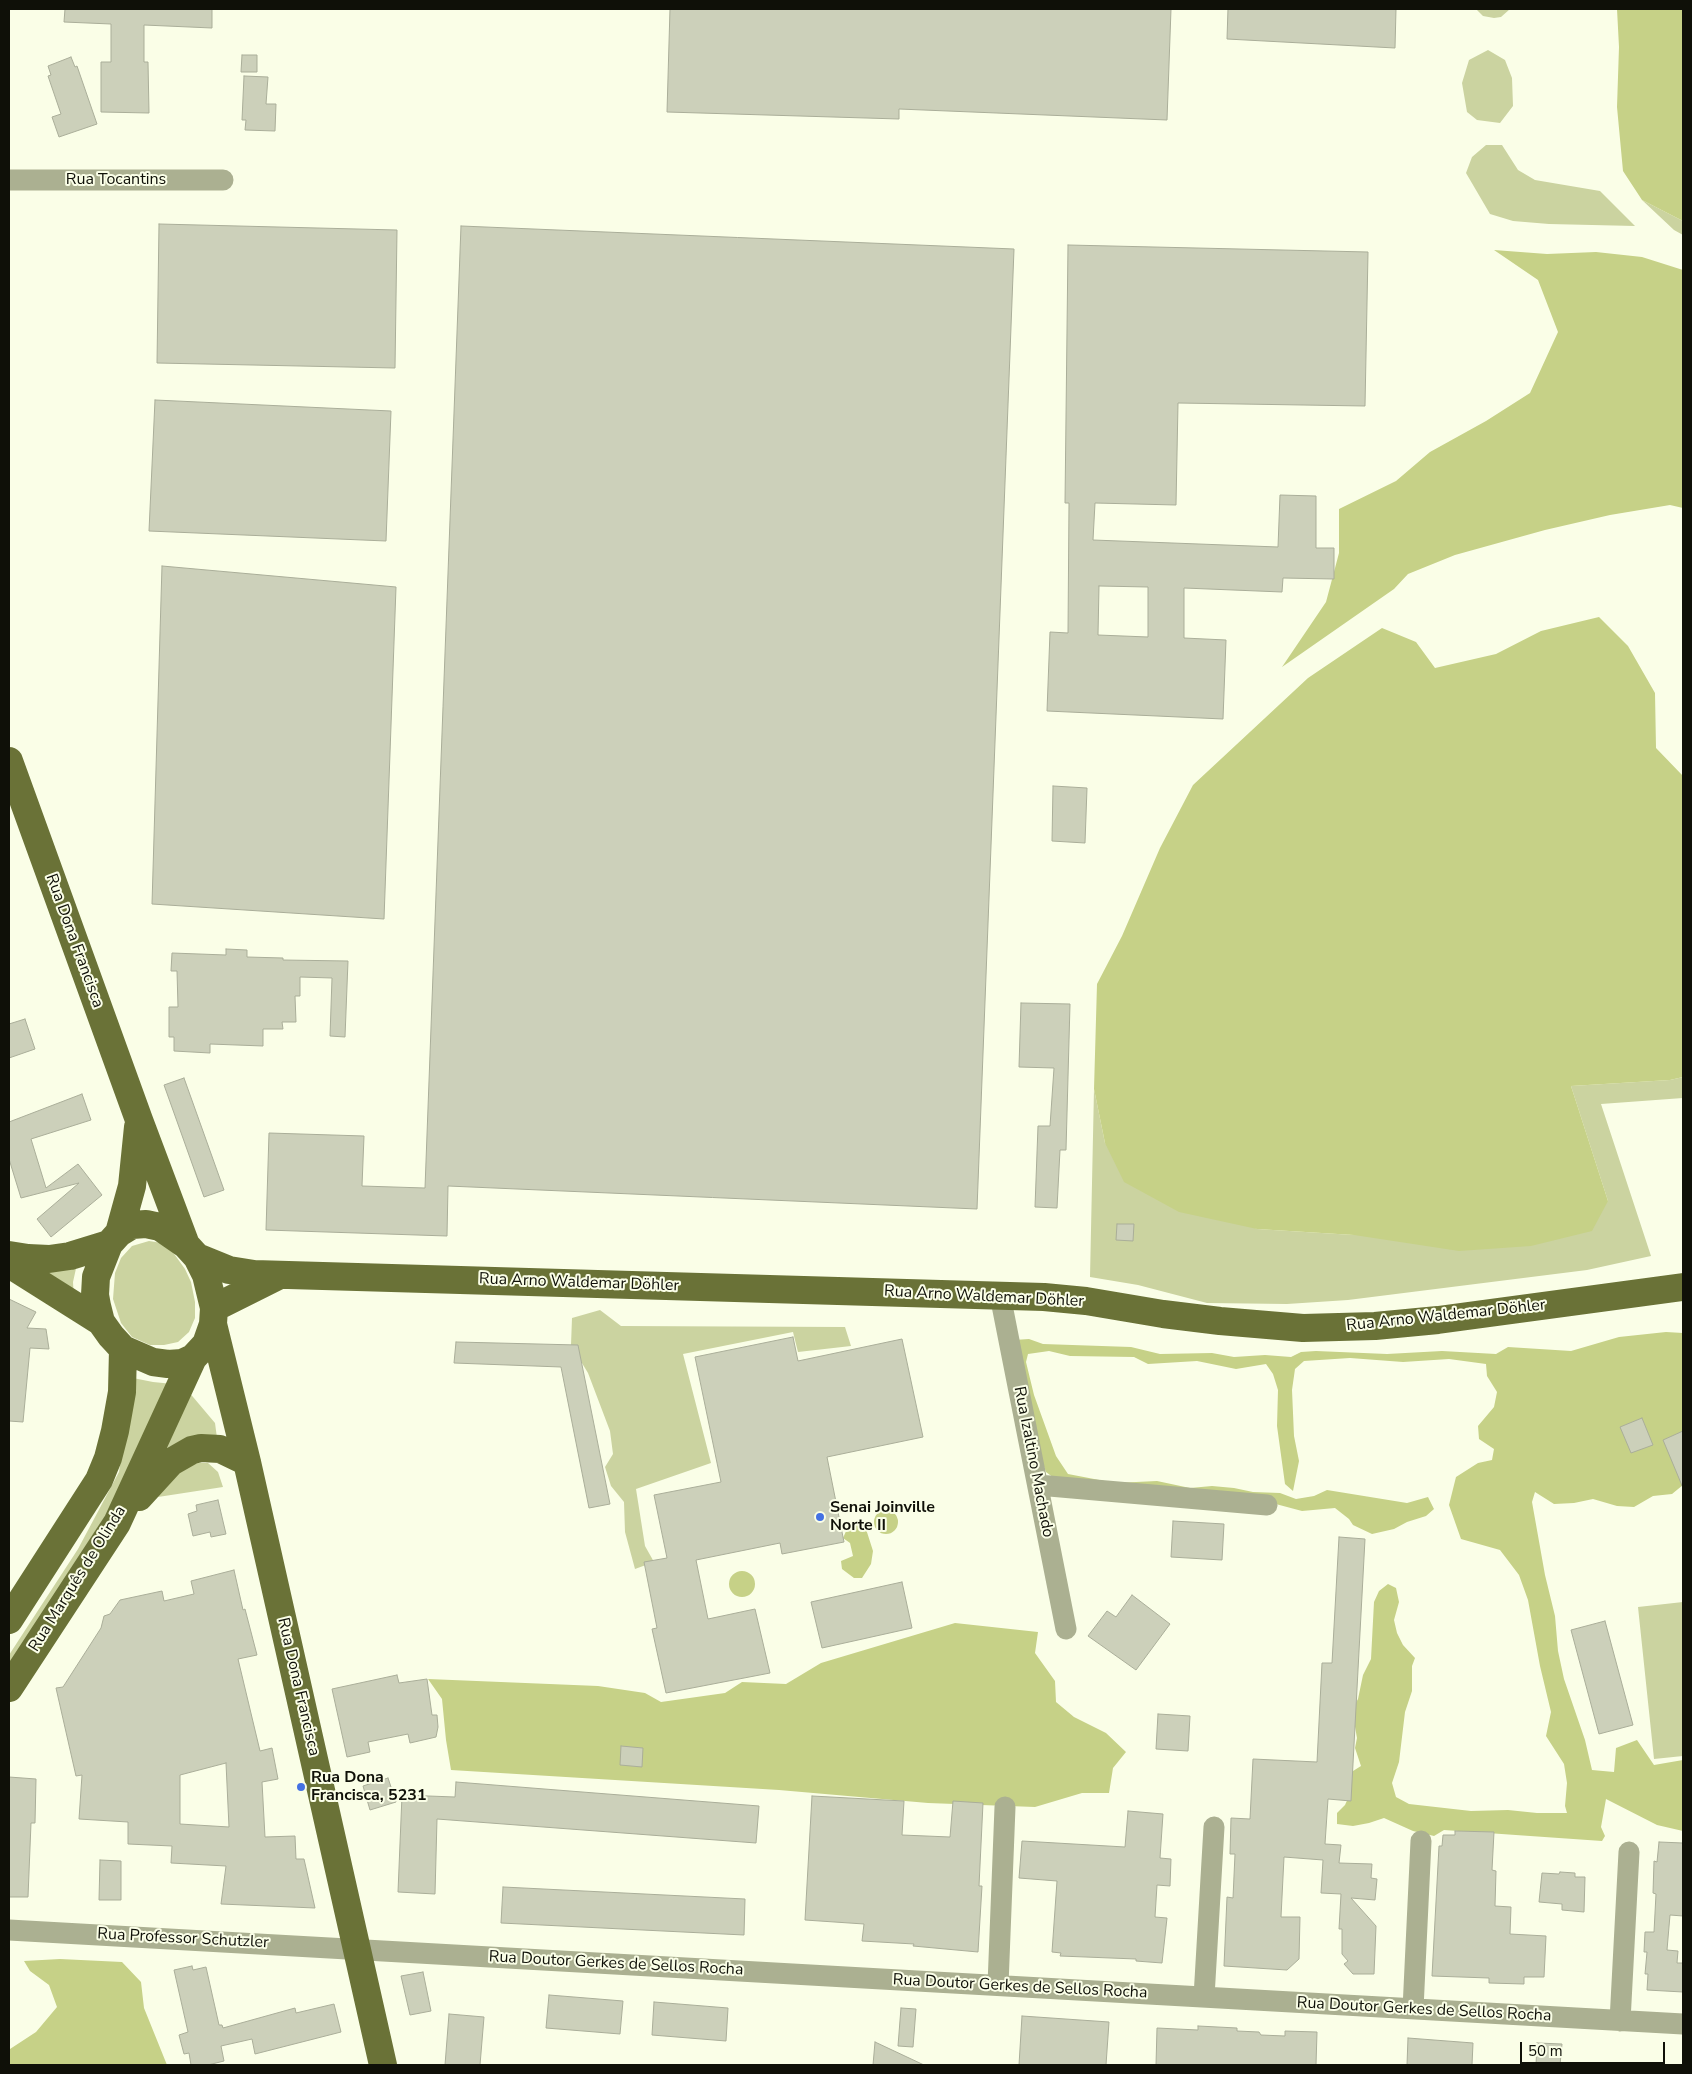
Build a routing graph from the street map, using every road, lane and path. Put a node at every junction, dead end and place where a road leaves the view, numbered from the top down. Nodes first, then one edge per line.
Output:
1 (9, 180) edge
2 (222, 180) dead end
3 (9, 761) edge
4 (139, 1120) junction
5 (114, 1238) junction
6 (192, 1251) junction
7 (9, 1255) edge
8 (9, 1264) edge
9 (281, 1275) junction
10 (1683, 1287) edge
11 (1000, 1295) junction
12 (214, 1316) junction
13 (101, 1322) junction
14 (123, 1349) junction
15 (193, 1358) junction
16 (238, 1425) junction
17 (247, 1462) junction
18 (1038, 1485) junction
19 (1267, 1505) dead end
20 (117, 1523) junction
21 (9, 1620) edge
22 (1066, 1629) dead end
23 (9, 1688) edge
24 (1005, 1807) dead end
25 (1214, 1827) dead end
26 (1421, 1842) dead end
27 (1629, 1852) dead end
28 (9, 1930) edge
29 (357, 1950) junction
30 (998, 1985) junction
31 (1204, 1997) junction
32 (1412, 2009) junction
33 (1620, 2020) junction
34 (1683, 2024) edge
35 (383, 2065) edge

1 - 2 street, Rua Tocantins
3 - 4 main road, Rua Dona Francisca
4 - 5 main road, Rua Dona Francisca
4 - 6 main road, Rua Dona Francisca
5 - 6 main road
5 - 7 main road
5 - 13 main road
6 - 9 main road, Rua Arno Waldemar Döhler
6 - 12 main road
8 - 13 main road
9 - 11 main road, Rua Arno Waldemar Döhler
9 - 12 main road, Rua Arno Waldemar Döhler
10 - 11 main road, Rua Arno Waldemar Döhler
11 - 18 street, Rua Izaltino Machado
12 - 15 main road
12 - 16 main road, Rua Dona Francisca
13 - 14 main road
14 - 15 main road
14 - 21 main road
15 - 16 main road, Rua Dona Francisca
15 - 20 main road, Rua Marquês de Olinda
16 - 17 main road, Rua Dona Francisca
17 - 20 main road
17 - 29 main road, Rua Dona Francisca
18 - 19 street
18 - 22 street, Rua Izaltino Machado
20 - 23 main road, Rua Marquês de Olinda
24 - 30 street
25 - 31 street
26 - 32 street
27 - 33 street
28 - 29 street, Rua Professor Schutzler
29 - 30 street, Rua Doutor Gerkes de Sellos Rocha
29 - 35 main road, Rua Dona Francisca
30 - 31 street, Rua Doutor Gerkes de Sellos Rocha
31 - 32 street, Rua Doutor Gerkes de Sellos Rocha
32 - 33 street, Rua Doutor Gerkes de Sellos Rocha
33 - 34 street, Rua Doutor Gerkes de Sellos Rocha

